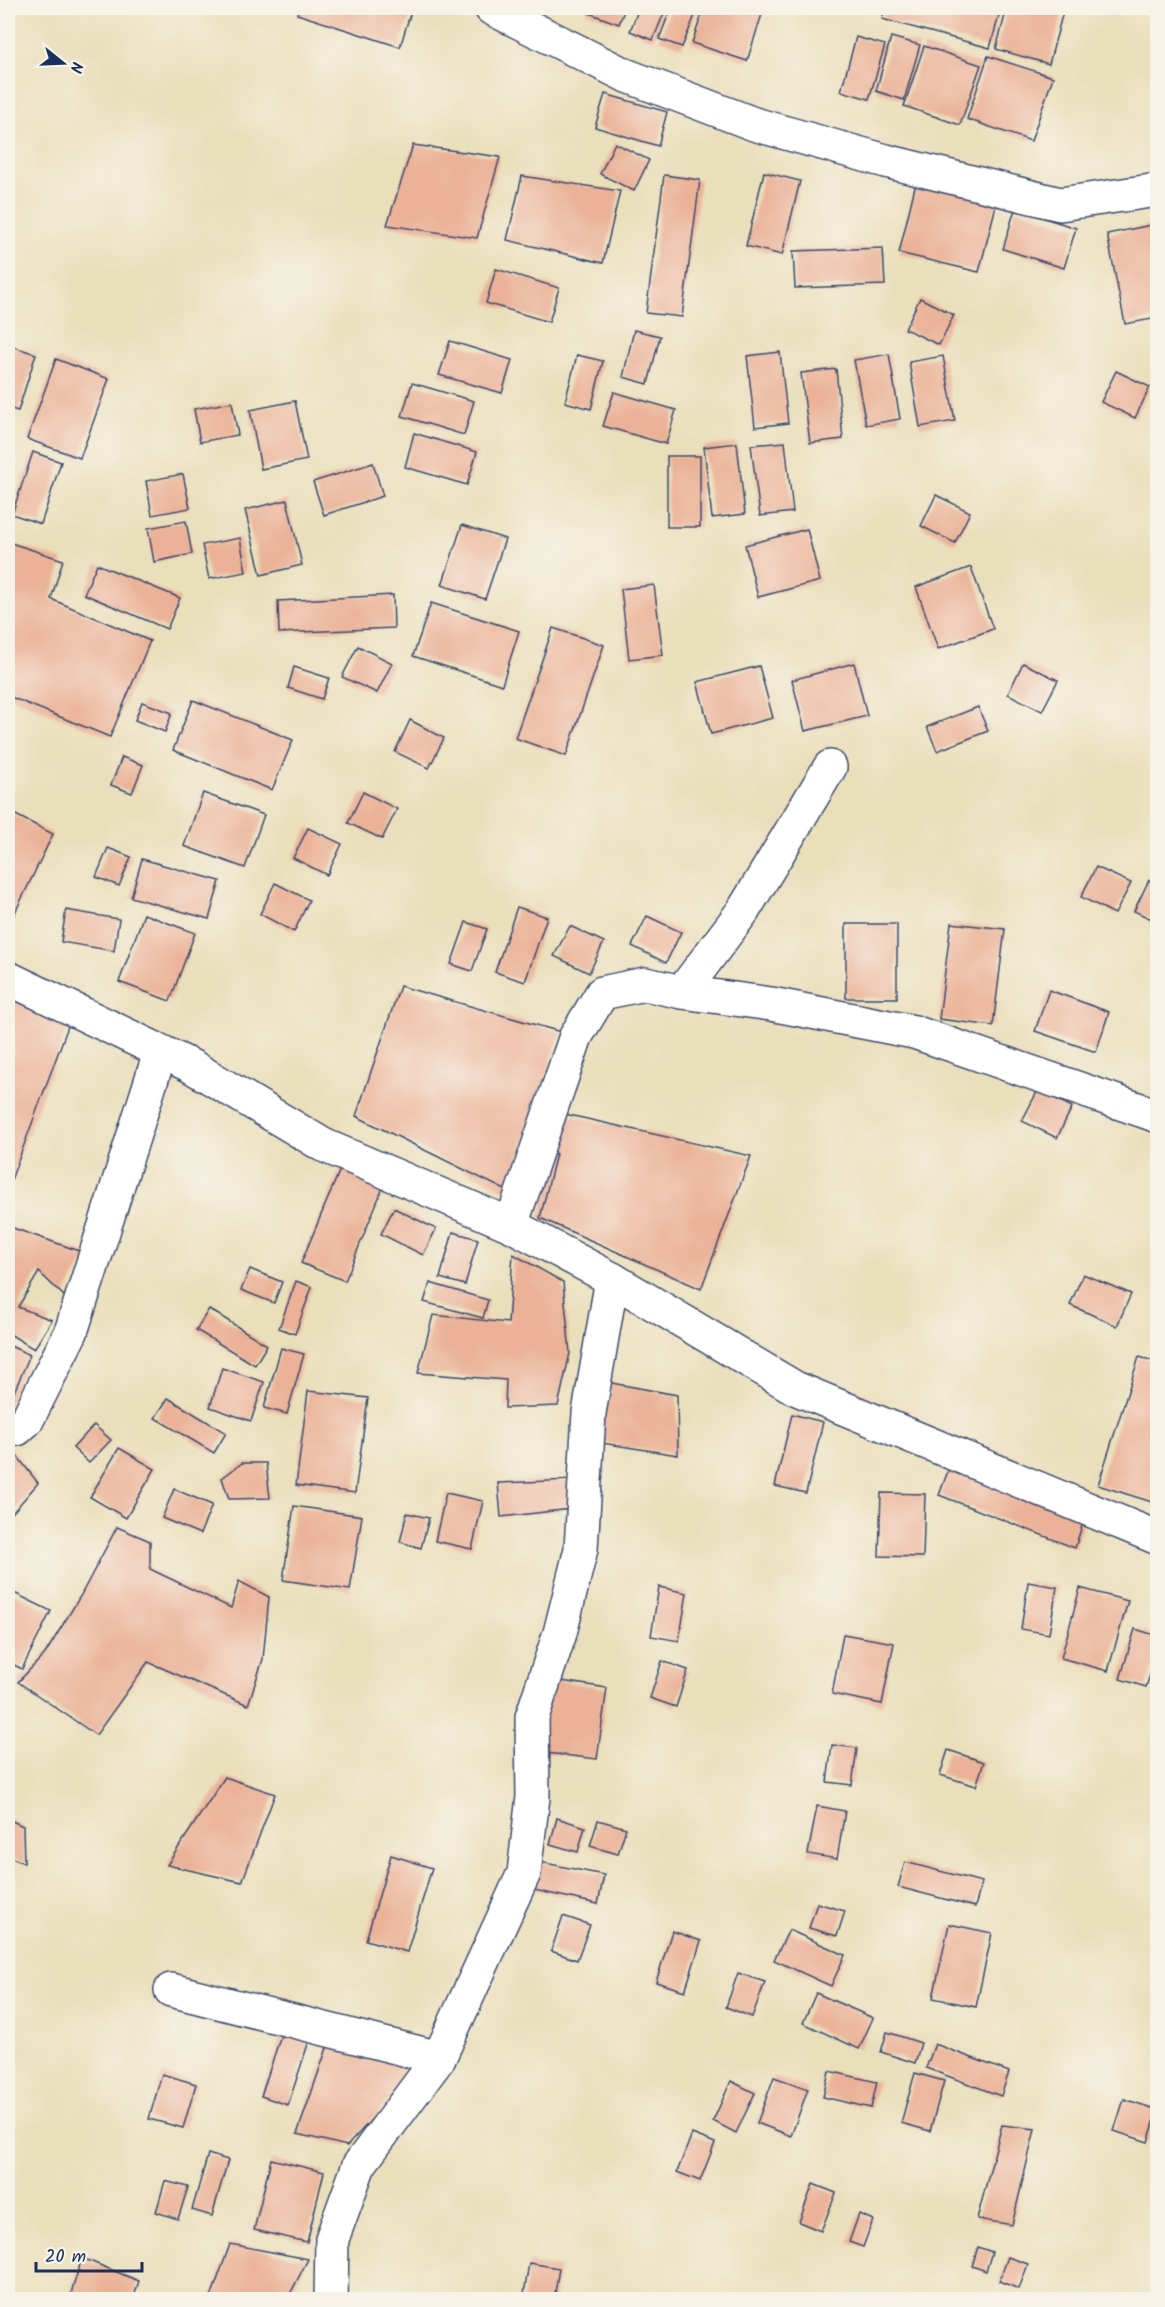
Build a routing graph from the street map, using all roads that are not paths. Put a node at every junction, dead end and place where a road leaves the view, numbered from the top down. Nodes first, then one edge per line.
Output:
1 (491, 8) edge
2 (1158, 190) edge
3 (830, 767) dead end
4 (8, 978) edge
5 (682, 992) junction
6 (160, 1053) junction
7 (1158, 1116) edge
8 (512, 1225) junction
9 (612, 1279) junction
10 (8, 1430) edge
11 (1158, 1538) edge
12 (171, 1990) dead end
13 (439, 2058) junction
14 (331, 2300) edge

1 - 2 street
3 - 5 street
4 - 6 street
5 - 7 street
5 - 8 street
6 - 8 street
6 - 10 street
8 - 9 street
9 - 11 street
9 - 13 street
12 - 13 street
13 - 14 street

